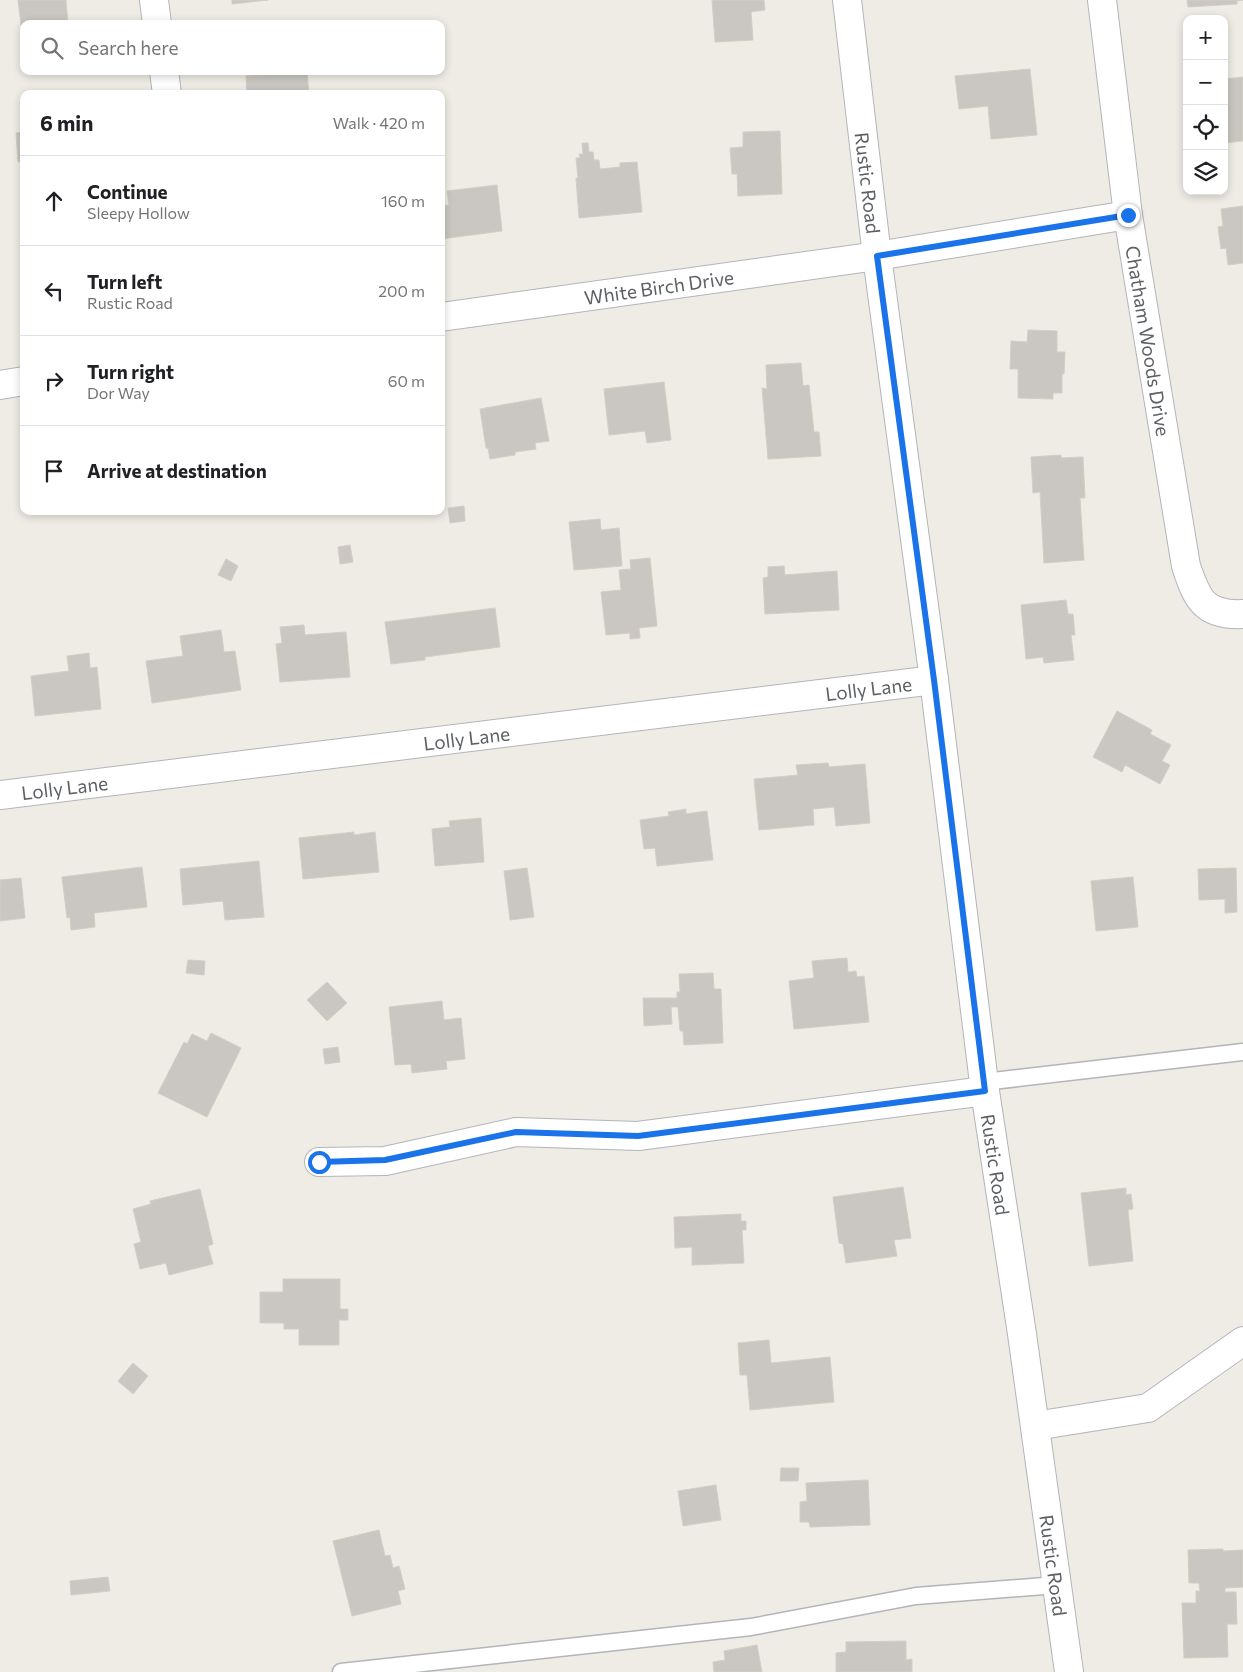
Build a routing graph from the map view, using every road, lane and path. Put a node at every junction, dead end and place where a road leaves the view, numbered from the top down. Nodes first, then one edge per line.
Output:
1 (154, 0) edge
2 (847, 0) edge
3 (1102, 0) edge
4 (156, 20) edge
5 (165, 75) edge
6 (166, 90) edge
7 (1128, 215) junction
8 (877, 256) junction
9 (445, 316) edge
10 (20, 382) edge
11 (0, 385) edge
12 (1243, 614) edge
13 (934, 680) junction
14 (0, 795) edge
15 (1243, 1052) edge
16 (984, 1087) junction
17 (319, 1162) dead end
18 (1243, 1341) edge
19 (1034, 1426) junction
20 (1057, 1585) junction
21 (341, 1672) edge
22 (1069, 1672) edge

1 - 4 street
2 - 8 street, Rustic Road
3 - 7 street, Chatham Woods Drive
5 - 6 street
7 - 8 street, White Birch Drive
7 - 12 street, Chatham Woods Drive
8 - 9 street, White Birch Drive
8 - 13 street, Rustic Road
10 - 11 street
13 - 14 street, Lolly Lane
13 - 16 street, Rustic Road
15 - 16 lane
16 - 17 street
16 - 19 street, Rustic Road
18 - 19 street
19 - 20 street, Rustic Road
20 - 21 lane
20 - 22 street, Rustic Road

